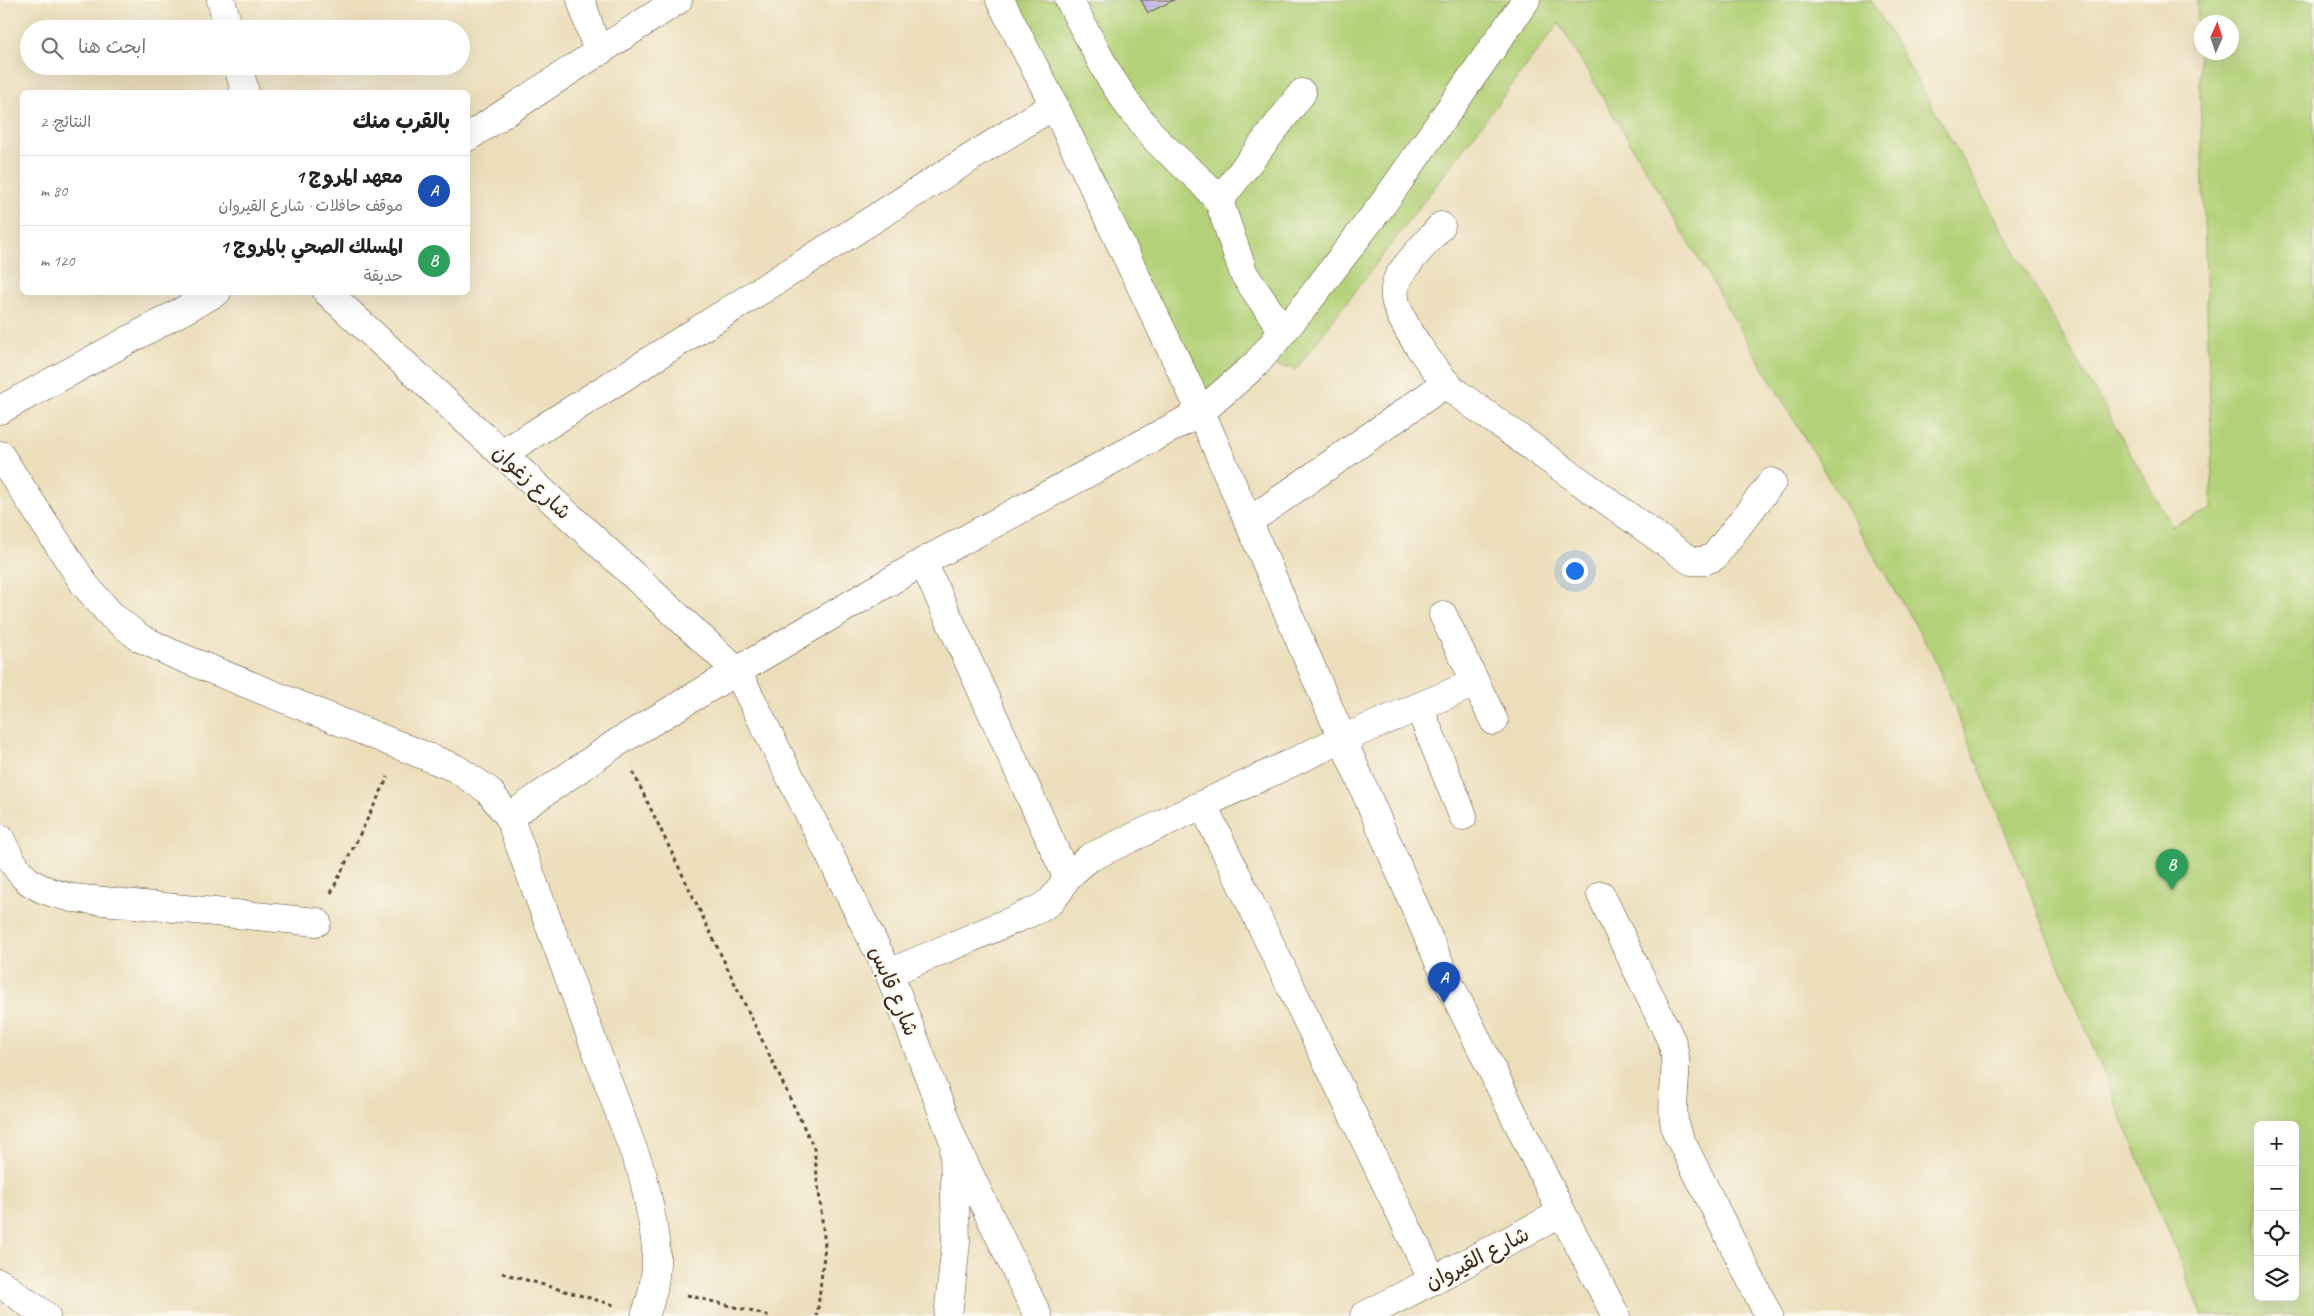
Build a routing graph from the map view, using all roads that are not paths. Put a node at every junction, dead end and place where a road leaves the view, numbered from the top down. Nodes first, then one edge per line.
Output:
1 (221, 0) edge
2 (581, 0) edge
3 (678, 0) edge
4 (1000, 0) edge
5 (1069, 0) edge
6 (1526, 0) edge
7 (227, 20) edge
8 (598, 52) junction
9 (240, 75) edge
10 (244, 90) edge
11 (1302, 93) dead end
12 (1054, 105) junction
13 (470, 136) edge
14 (1219, 201) junction
15 (1441, 226) dead end
16 (211, 295) edge
17 (330, 295) edge
18 (1284, 331) junction
19 (1445, 384) junction
20 (0, 410) edge
21 (1201, 412) junction
22 (502, 454) junction
23 (0, 455) edge
24 (1772, 482) dead end
25 (1248, 522) junction
26 (923, 562) junction
27 (1443, 615) dead end
28 (737, 671) junction
29 (1476, 683) junction
30 (1419, 707) junction
31 (1494, 720) dead end
32 (1342, 739) junction
33 (1203, 805) junction
34 (1464, 816) dead end
35 (509, 817) junction
36 (0, 838) edge
37 (1067, 877) junction
38 (1601, 895) dead end
39 (317, 922) road end
40 (889, 973) junction
41 (954, 1142) junction
42 (1562, 1213) junction
43 (1432, 1280) junction
44 (0, 1284) edge
45 (646, 1315) edge
46 (46, 1316) edge
47 (948, 1316) edge
48 (1038, 1316) edge
49 (1364, 1316) edge
50 (1616, 1316) edge
51 (1769, 1316) edge

1 - 7 street
2 - 8 street
3 - 8 street
4 - 12 street
5 - 14 street
6 - 18 street
8 - 13 street
9 - 10 street
11 - 14 street
12 - 21 street
12 - 22 street
14 - 18 street
15 - 19 street
16 - 20 street
17 - 22 street, شارع زغوان
18 - 21 street
19 - 24 street
19 - 25 street
21 - 25 street
21 - 26 street
22 - 28 street, شارع زغوان
23 - 35 street
25 - 32 street
26 - 28 street
26 - 37 street
27 - 29 street
28 - 35 street
28 - 40 street, شارع قابس
29 - 30 street
29 - 31 street
30 - 32 street
30 - 34 street
32 - 33 street
32 - 42 street
33 - 37 street
33 - 43 street
35 - 45 street
36 - 39 street
37 - 40 street
38 - 51 street
40 - 41 street, شارع قابس
41 - 47 street
41 - 48 street, شارع قابس
42 - 43 street, شارع القيروان
42 - 50 street
43 - 49 street, شارع القيروان
44 - 46 street

